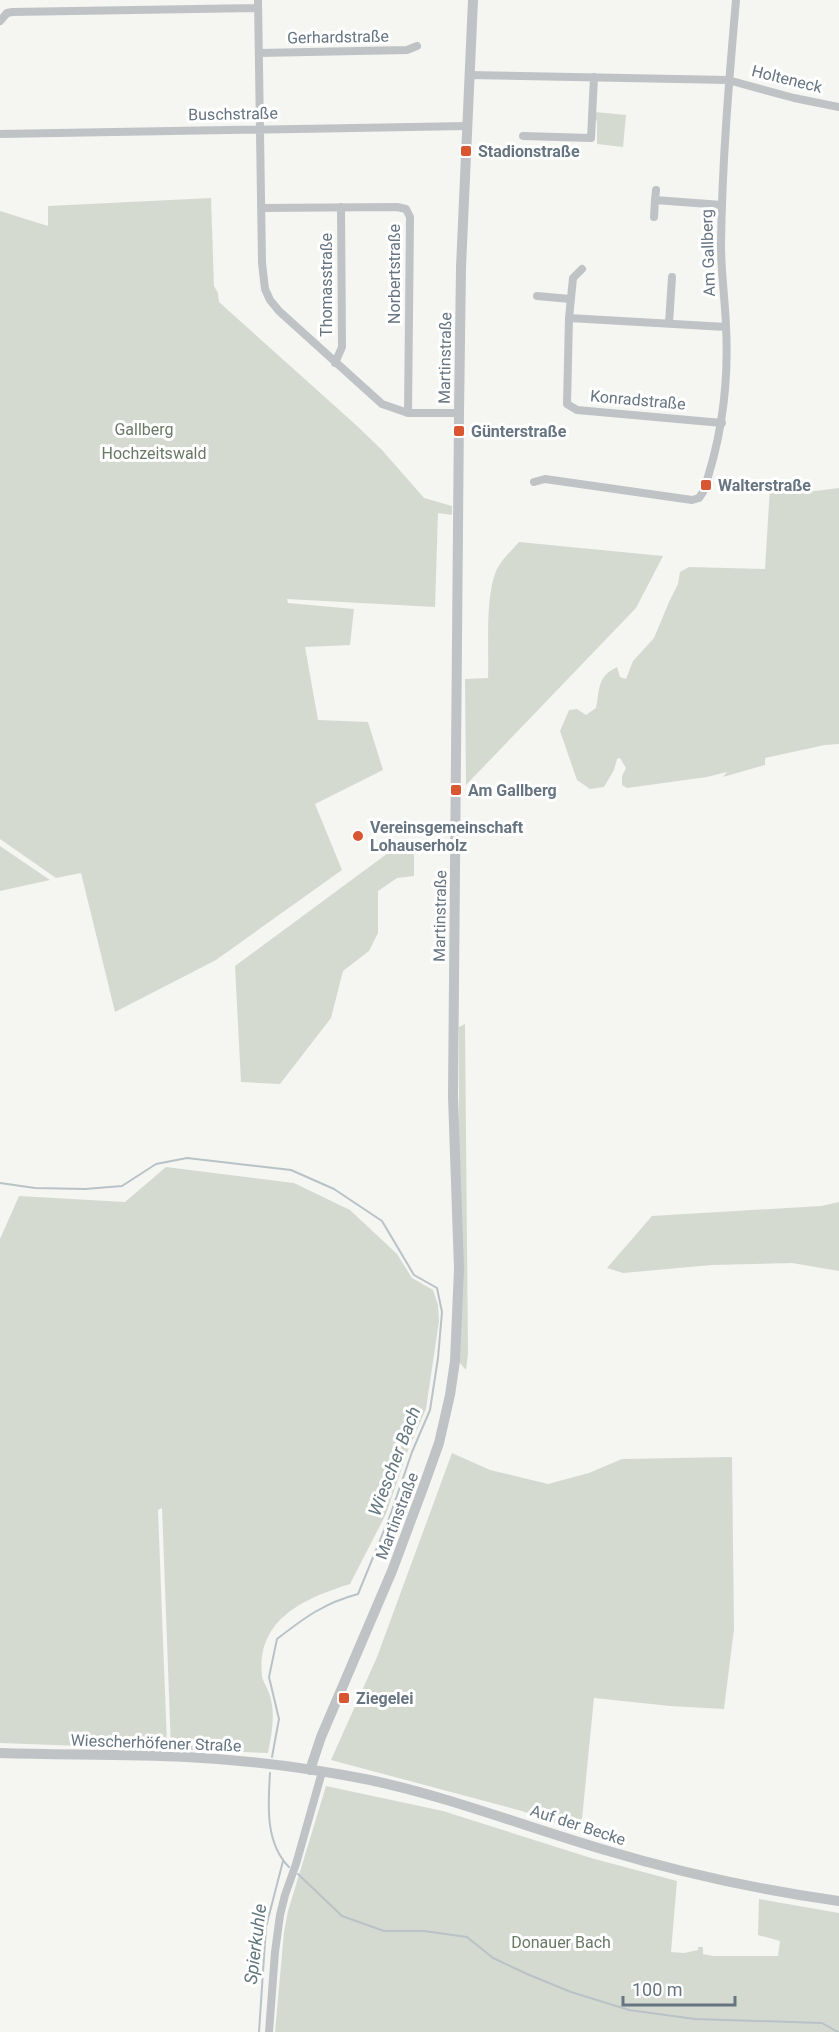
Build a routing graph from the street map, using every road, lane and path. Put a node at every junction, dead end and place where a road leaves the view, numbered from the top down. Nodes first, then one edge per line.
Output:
1 (62, 0) edge
2 (473, 0) edge
3 (736, 0) edge
4 (258, 4) edge
5 (62, 10) junction
6 (0, 21) edge
7 (417, 46) dead end
8 (259, 53) junction
9 (470, 75) junction
10 (594, 77) junction
11 (728, 80) junction
12 (839, 107) edge
13 (467, 126) junction
14 (260, 128) junction
15 (0, 134) edge
16 (523, 136) dead end
17 (656, 190) dead end
18 (655, 201) junction
19 (722, 205) junction
20 (341, 207) junction
21 (262, 208) junction
22 (654, 217) dead end
23 (582, 269) dead end
24 (672, 278) dead end
25 (537, 296) dead end
26 (570, 299) junction
27 (569, 318) junction
28 (669, 323) junction
29 (726, 327) junction
30 (335, 363) junction
31 (408, 413) junction
32 (459, 413) junction
33 (722, 423) junction
34 (534, 482) dead end
35 (0, 1753) edge
36 (310, 1770) junction
37 (322, 1772) junction
38 (839, 1901) edge
39 (269, 2032) edge

1 - 5 street
2 - 9 street, Martinstraße
3 - 11 street, Am Gallberg
4 - 5 street
4 - 8 street
5 - 6 street
7 - 8 street, Gerhardstraße
8 - 14 street
9 - 10 street
9 - 13 street, Martinstraße
10 - 11 street
10 - 16 street
11 - 12 street, Holteneck
11 - 19 street, Am Gallberg
13 - 14 street, Buschstraße
13 - 32 street, Martinstraße
14 - 15 street, Buschstraße
14 - 21 street
17 - 18 street
18 - 19 street
18 - 22 street
19 - 29 street, Am Gallberg
20 - 21 street, Norbertstraße
20 - 30 street, Thomasstraße
20 - 31 street, Norbertstraße
21 - 30 street
23 - 26 street, Konradstraße
24 - 28 street
25 - 26 street
26 - 27 street, Konradstraße
27 - 28 street
27 - 33 street, Konradstraße
28 - 29 street
29 - 33 street, Am Gallberg
30 - 31 street
31 - 32 street
32 - 36 street, Martinstraße
33 - 34 street, Am Gallberg
35 - 36 street, Wiescherhöfener Straße
36 - 37 street, Auf der Becke
37 - 38 street, Auf der Becke
37 - 39 street

